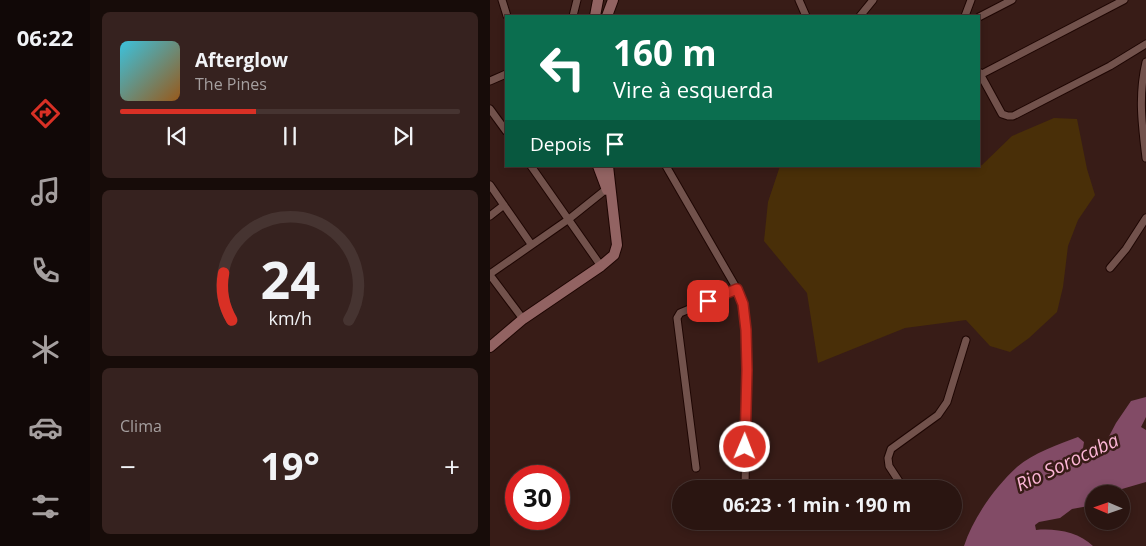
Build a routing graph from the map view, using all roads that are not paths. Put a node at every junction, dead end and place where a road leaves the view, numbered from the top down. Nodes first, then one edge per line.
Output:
1 (502, 0) edge
2 (577, 0) edge
3 (598, 0) edge
4 (612, 0) edge
5 (800, 0) edge
6 (872, 0) edge
7 (971, 0) edge
8 (1012, 0) edge
9 (1124, 0) edge
10 (608, 14) edge
11 (507, 15) edge
12 (573, 15) edge
13 (595, 15) edge
14 (806, 15) edge
15 (861, 15) edge
16 (965, 15) edge
17 (980, 17) edge
18 (1146, 44) edge
19 (1146, 62) edge
20 (505, 74) edge
21 (980, 74) edge
22 (490, 80) edge
23 (490, 109) edge
24 (505, 130) edge
25 (1145, 140) edge
26 (1146, 158) edge
27 (532, 167) edge
28 (594, 167) edge
29 (598, 167) edge
30 (608, 167) edge
31 (667, 167) edge
32 (490, 185) edge
33 (606, 185) junction
34 (504, 206) junction
35 (490, 216) edge
36 (1146, 218) edge
37 (569, 219) junction
38 (532, 244) junction
39 (601, 266) junction
40 (1110, 268) dead end
41 (490, 274) edge
42 (737, 289) junction
43 (523, 319) junction
44 (966, 340) dead end
45 (491, 344) edge
46 (696, 468) dead end
47 (744, 480) edge
48 (898, 480) edge

1 - 11 street
2 - 12 street
3 - 10 street
3 - 13 main road
4 - 10 main road
5 - 14 street
6 - 15 street
7 - 16 street
8 - 17 street
9 - 21 street
18 - 21 street
19 - 25 street
20 - 22 street
23 - 24 street
25 - 26 street
27 - 37 street
28 - 33 street
29 - 33 main road
30 - 33 main road
31 - 42 street
32 - 34 street
33 - 37 street
33 - 39 main road
34 - 35 street
34 - 38 street
36 - 40 street
37 - 38 street
37 - 39 street
38 - 41 street
39 - 43 main road
41 - 43 street
42 - 46 street
42 - 47 street
43 - 45 main road
44 - 48 street

